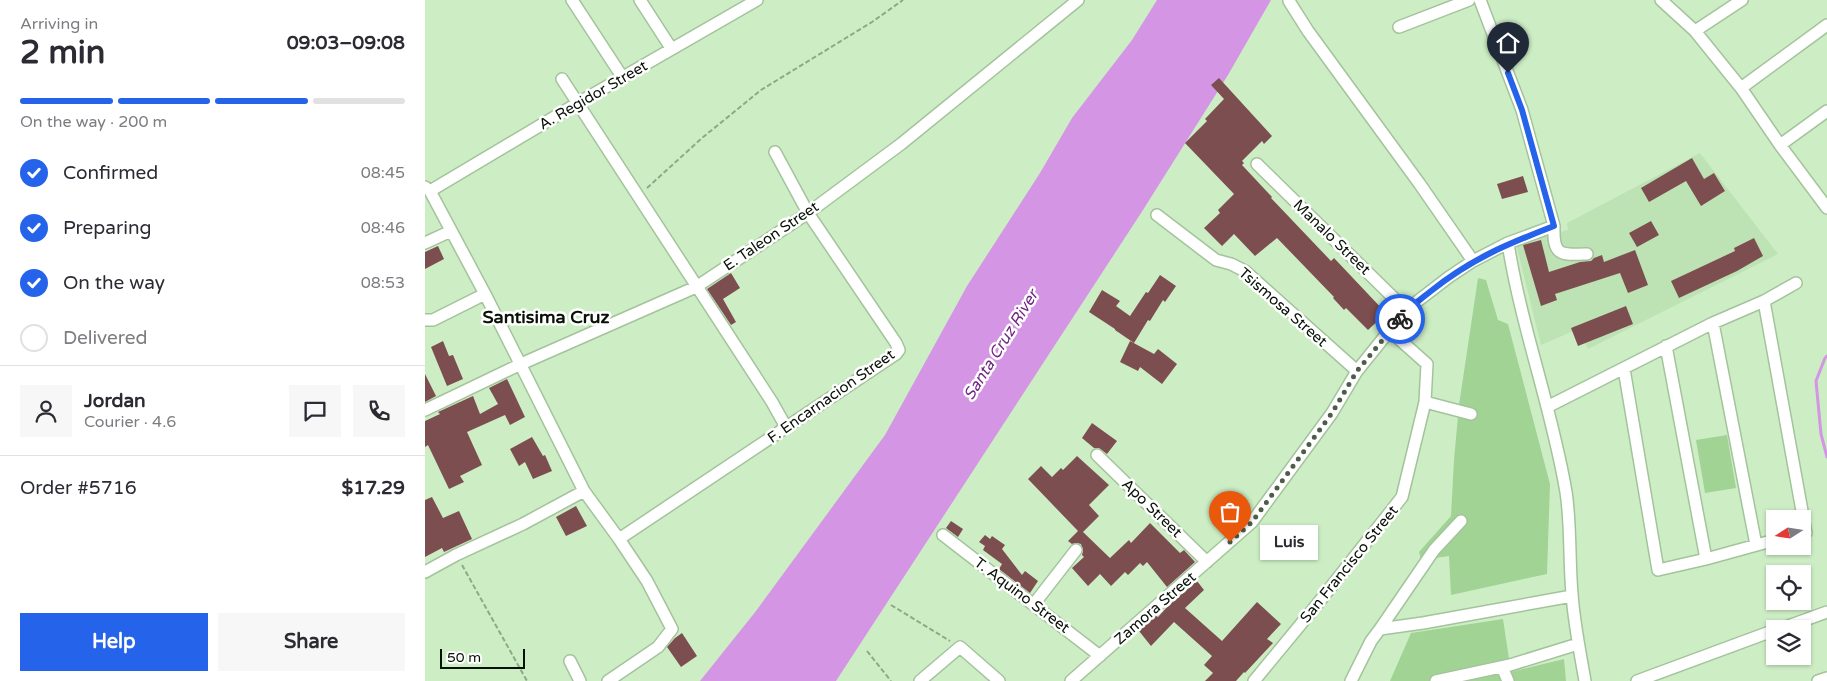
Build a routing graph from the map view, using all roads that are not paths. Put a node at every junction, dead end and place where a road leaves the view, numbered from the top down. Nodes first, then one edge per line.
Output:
1 (572, 0) edge
2 (641, 0) edge
3 (757, 0) edge
4 (1078, 0) edge
5 (1289, 0) edge
6 (1469, 0) edge
7 (1480, 0) edge
8 (1661, 0) edge
9 (1742, 0) edge
10 (1827, 25) edge
11 (1399, 27) dead end
12 (1695, 31) junction
13 (671, 48) junction
14 (623, 78) junction
15 (562, 79) dead end
16 (1741, 88) junction
17 (578, 103) junction
18 (1826, 113) edge
19 (1779, 145) junction
20 (775, 152) dead end
21 (1257, 164) dead end
22 (428, 189) edge
23 (1827, 208) edge
24 (808, 213) junction
25 (1157, 215) dead end
26 (1554, 226) junction
27 (451, 231) junction
28 (425, 243) edge
29 (1508, 243) junction
30 (1587, 254) dead end
31 (1473, 261) junction
32 (1796, 283) dead end
33 (696, 287) junction
34 (485, 294) junction
35 (1764, 301) junction
36 (1406, 310) junction
37 (425, 320) edge
38 (1713, 323) junction
39 (1390, 331) junction
40 (1666, 346) junction
41 (521, 364) junction
42 (1624, 369) junction
43 (1357, 371) junction
44 (1425, 402) junction
45 (1547, 407) junction
46 (425, 410) edge
47 (1471, 414) dead end
48 (787, 427) junction
49 (1097, 455) dead end
50 (584, 491) junction
51 (1802, 510) edge
52 (1461, 521) dead end
53 (943, 535) dead end
54 (619, 539) junction
55 (1766, 542) edge
56 (1756, 545) junction
57 (1076, 550) dead end
58 (1706, 559) junction
59 (1207, 562) junction
60 (425, 572) edge
61 (1572, 596) junction
62 (1034, 604) junction
63 (1827, 612) edge
64 (1805, 620) edge
65 (1380, 629) junction
66 (1766, 633) edge
67 (1578, 644) junction
68 (1100, 656) junction
69 (570, 661) dead end
70 (1503, 667) junction
71 (1827, 678) edge
72 (580, 681) edge
73 (608, 681) edge
74 (920, 681) edge
75 (999, 681) edge
76 (1071, 681) edge
77 (1254, 681) edge
78 (1351, 681) edge
79 (1436, 681) edge
80 (1508, 681) edge
81 (1585, 681) edge
82 (1637, 681) edge
83 (1818, 681) edge

1 - 14 street
2 - 13 street
3 - 13 street, A. Regidor Street
4 - 24 street, E. Taleon Street
5 - 31 street
6 - 11 street
7 - 26 street
8 - 12 street
9 - 12 street
10 - 16 street
12 - 16 street
13 - 14 street, A. Regidor Street
14 - 17 street, A. Regidor Street
15 - 17 street
16 - 19 street
17 - 22 street, A. Regidor Street
17 - 33 street
18 - 19 street
19 - 23 street
20 - 24 street, F. Encarnacion Street
21 - 36 street, Manalo Street
22 - 27 street
24 - 33 street, E. Taleon Street
24 - 48 street, F. Encarnacion Street
25 - 43 street, Tsismosa Street
26 - 29 street, Zamora Street
26 - 30 street
27 - 28 street
27 - 34 street
29 - 31 street, Zamora Street
29 - 45 street
31 - 36 street, Zamora Street
32 - 35 street
33 - 41 street, E. Taleon Street
33 - 48 street
34 - 37 street
34 - 41 street
35 - 38 street
35 - 51 street
36 - 39 street, Zamora Street
38 - 40 street
38 - 56 street
39 - 43 street, Zamora Street
39 - 44 street, San Francisco Street
40 - 42 street
40 - 58 street
41 - 46 street, E. Taleon Street
41 - 50 street
42 - 45 street
42 - 58 street
43 - 59 street, Zamora Street
44 - 47 street
44 - 77 street, San Francisco Street
45 - 61 street
48 - 54 street, F. Encarnacion Street
49 - 59 street, Apo Street
50 - 54 street
50 - 60 street
52 - 65 street
53 - 62 street, T. Aquino Street
54 - 73 street
55 - 56 street
56 - 58 street
57 - 62 street
59 - 68 street, Zamora Street
61 - 65 street
61 - 67 street
62 - 68 street, T. Aquino Street
63 - 64 street
65 - 78 street
66 - 82 street
67 - 70 street
67 - 81 street
68 - 76 street, Zamora Street
69 - 72 street
70 - 79 street
70 - 80 street
71 - 83 street
74 - 75 street

